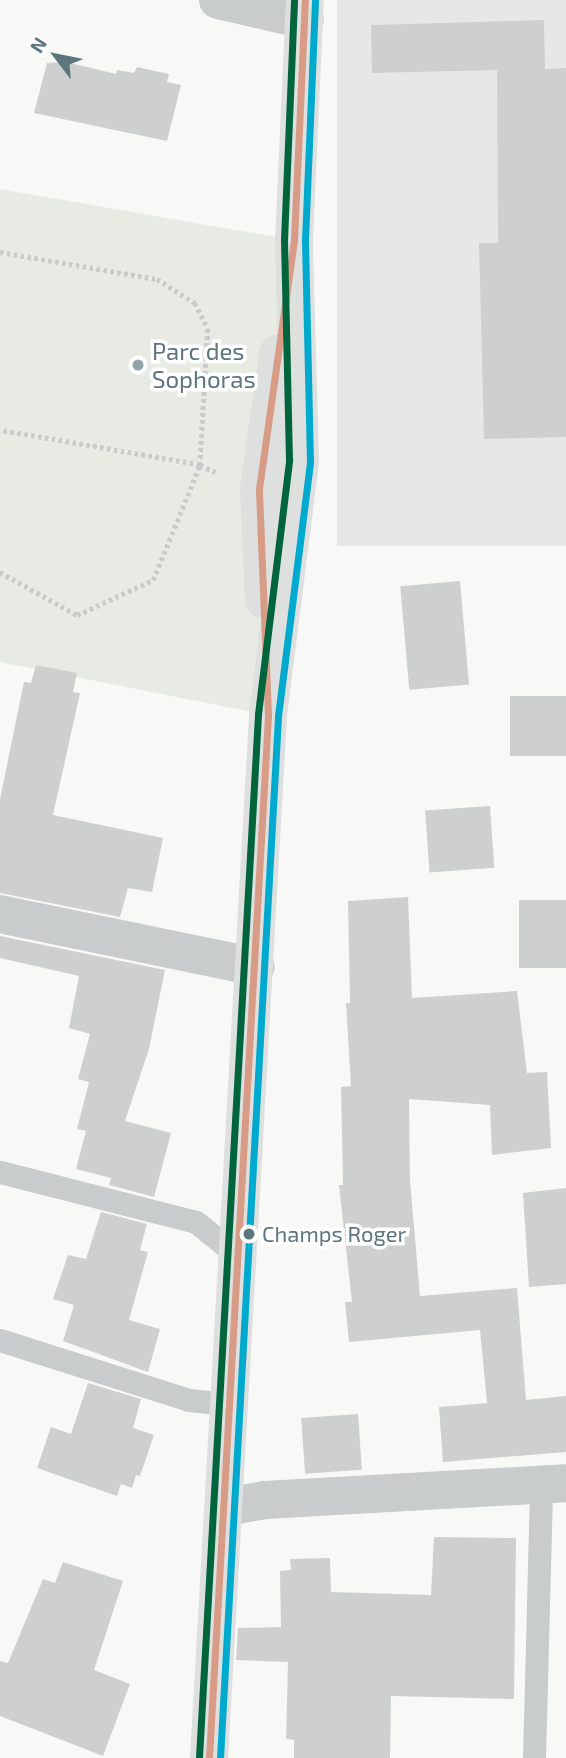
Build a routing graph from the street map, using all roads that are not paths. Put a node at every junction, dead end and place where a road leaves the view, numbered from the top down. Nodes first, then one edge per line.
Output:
1 (218, 0) edge
2 (305, 10) edge
3 (294, 240) junction
4 (268, 715) junction
5 (0, 914) edge
6 (256, 967) junction
7 (0, 1172) edge
8 (239, 1256) junction
9 (0, 1340) edge
10 (229, 1404) junction
11 (553, 1484) edge
12 (225, 1507) junction
13 (209, 1758) edge
14 (534, 1758) edge

1 - 2 street
2 - 3 main road
3 - 4 main road
3 - 4 main road
4 - 6 main road
5 - 6 street
6 - 8 main road
7 - 8 lane
8 - 10 main road
9 - 10 lane
10 - 12 main road
11 - 12 street
11 - 14 lane
12 - 13 main road

